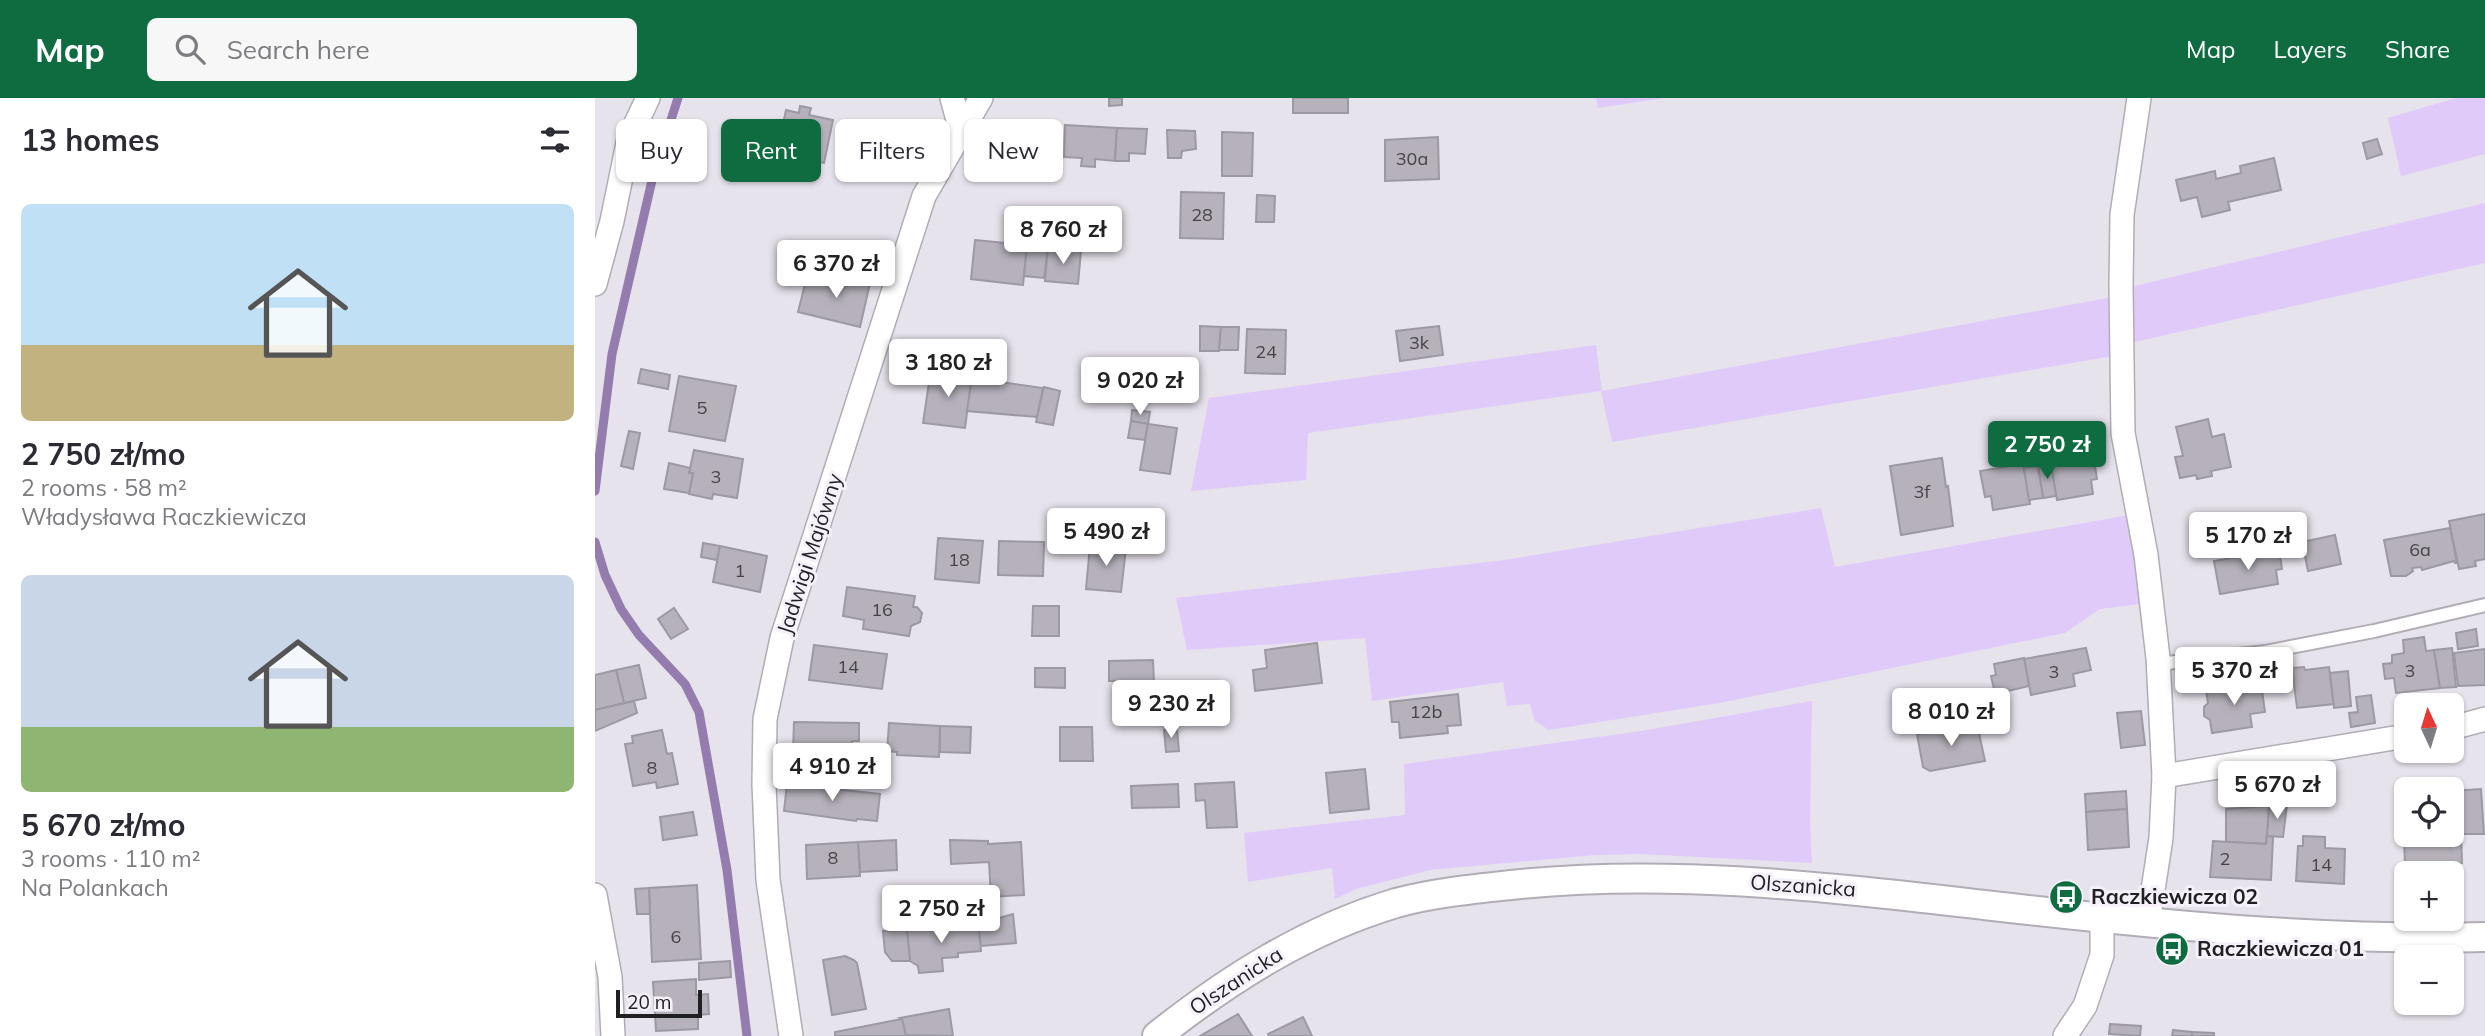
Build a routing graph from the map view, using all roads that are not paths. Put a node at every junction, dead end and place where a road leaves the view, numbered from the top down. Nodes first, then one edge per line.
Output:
1 (647, 98) edge
2 (952, 98) edge
3 (981, 98) edge
4 (2140, 98) edge
5 (961, 131) junction
6 (595, 284) edge
7 (2485, 605) edge
8 (2158, 664) junction
9 (2485, 719) edge
10 (2464, 725) edge
11 (2394, 738) edge
12 (2164, 776) junction
13 (595, 895) edge
14 (2102, 918) junction
15 (2148, 922) junction
16 (2485, 937) edge
17 (613, 1036) edge
18 (791, 1036) edge
19 (1157, 1036) edge
20 (2065, 1036) edge

1 - 6 street
2 - 5 street
3 - 5 street, Jadwigi Majówny
4 - 8 street
5 - 18 street, Jadwigi Majówny
7 - 8 lane
8 - 12 street
9 - 10 street
11 - 12 street
12 - 15 street
13 - 17 street
14 - 15 street, Olszanicka
14 - 19 street, Olszanicka
14 - 20 street
15 - 16 street, Olszanicka

